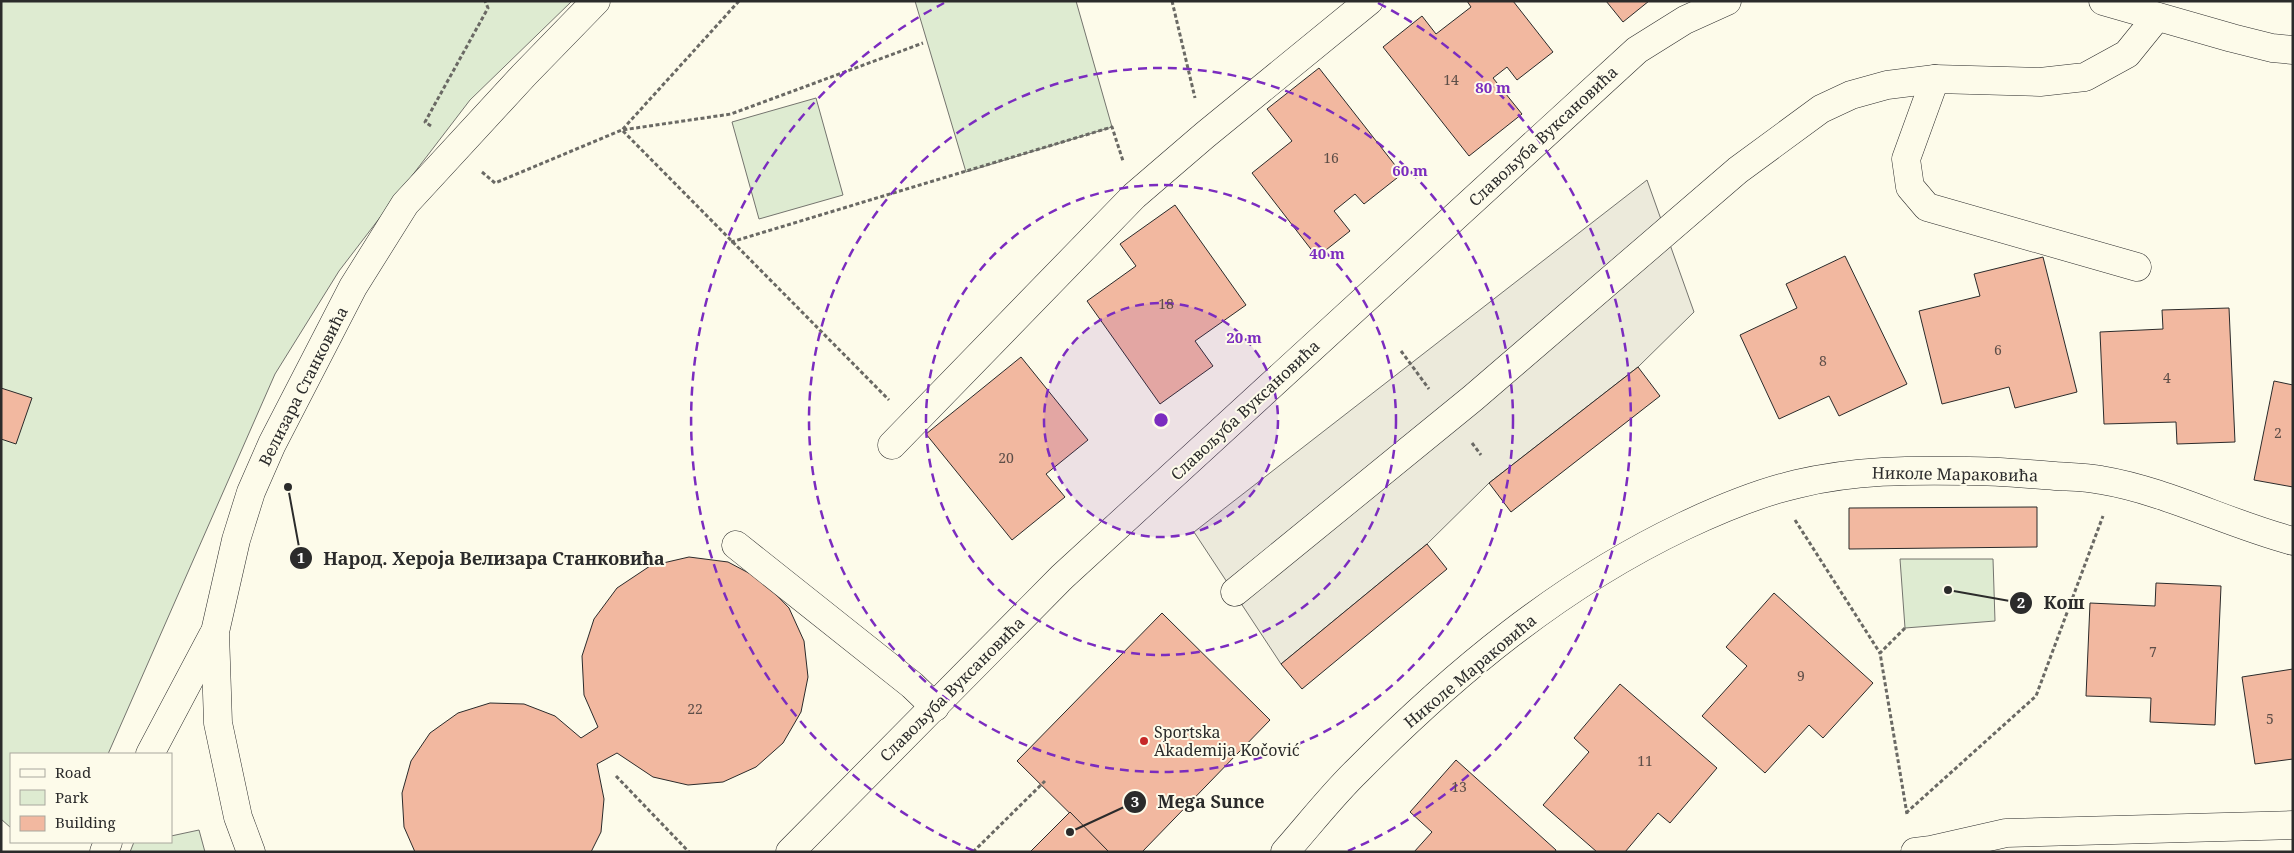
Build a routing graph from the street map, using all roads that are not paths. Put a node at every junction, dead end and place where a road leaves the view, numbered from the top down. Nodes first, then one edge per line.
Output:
1 (596, 1) edge
2 (1369, 1) edge
3 (1727, 1) edge
4 (2104, 1) edge
5 (2157, 17) junction
6 (2293, 50) edge
7 (1935, 78) junction
8 (2137, 267) dead end
9 (892, 445) dead end
10 (2293, 541) edge
11 (736, 545) dead end
12 (1235, 592) dead end
13 (215, 632) junction
14 (935, 707) junction
15 (151, 753) edge
16 (2293, 825) edge
17 (251, 852) edge
18 (790, 852) edge
19 (1285, 852) edge
20 (1915, 852) edge

1 - 13 street, Велизара Станковића
2 - 9 street
3 - 14 street, Славољуба Вуксановића
4 - 5 street
5 - 6 street
5 - 7 street
7 - 8 street
7 - 12 street
10 - 19 street, Николе Мараковића
11 - 14 street
13 - 15 street
13 - 17 street, Велизара Станковића
14 - 18 street, Славољуба Вуксановића
16 - 20 street

